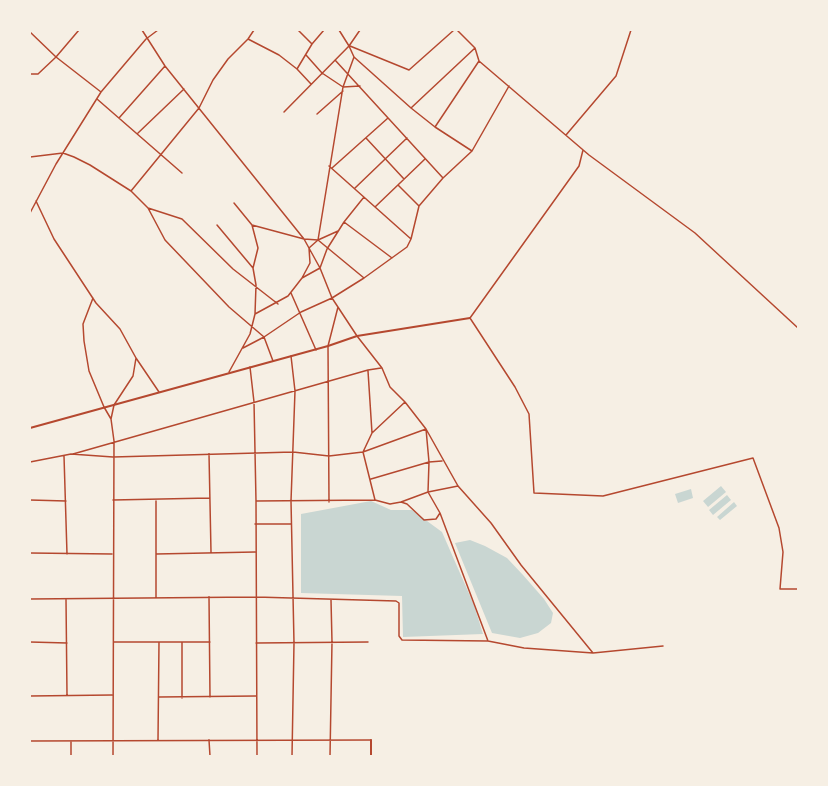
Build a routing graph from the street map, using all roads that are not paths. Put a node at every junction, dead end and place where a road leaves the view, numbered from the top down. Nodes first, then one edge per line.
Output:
1 (80, 30) edge
2 (142, 30) edge
3 (158, 30) edge
4 (254, 30) edge
5 (298, 30) edge
6 (324, 30) edge
7 (340, 30) edge
8 (360, 30) edge
9 (456, 30) edge
10 (631, 30) edge
11 (30, 32) edge
12 (146, 39) junction
13 (248, 39) junction
14 (312, 44) junction
15 (349, 46) junction
16 (475, 48) junction
17 (306, 55) junction
18 (56, 57) junction
19 (354, 57) junction
20 (335, 60) junction
21 (479, 61) junction
22 (165, 66) junction
23 (297, 69) junction
24 (322, 73) junction
25 (347, 73) junction
26 (30, 74) edge
27 (311, 84) junction
28 (360, 86) junction
29 (509, 86) junction
30 (343, 87) junction
31 (184, 89) junction
32 (343, 91) junction
33 (101, 92) junction
34 (97, 99) junction
35 (199, 108) junction
36 (411, 108) junction
37 (284, 112) dead end
38 (317, 114) dead end
39 (119, 118) junction
40 (388, 118) junction
41 (435, 127) junction
42 (137, 134) junction
43 (566, 135) junction
44 (366, 137) junction
45 (407, 138) junction
46 (583, 150) junction
47 (472, 151) junction
48 (63, 153) junction
49 (162, 155) junction
50 (30, 157) edge
51 (386, 159) junction
52 (425, 159) junction
53 (329, 166) junction
54 (332, 168) junction
55 (182, 173) dead end
56 (442, 178) junction
57 (404, 179) junction
58 (398, 186) junction
59 (355, 189) junction
60 (131, 192) junction
61 (364, 197) junction
62 (36, 201) junction
63 (234, 203) dead end
64 (419, 206) junction
65 (375, 207) junction
66 (148, 208) junction
67 (30, 213) edge
68 (344, 222) junction
69 (217, 225) dead end
70 (252, 225) junction
71 (339, 231) junction
72 (304, 239) junction
73 (318, 240) junction
74 (411, 240) junction
75 (309, 248) junction
76 (327, 248) junction
77 (392, 258) junction
78 (253, 268) junction
79 (320, 268) junction
80 (302, 278) junction
81 (364, 278) junction
82 (256, 285) junction
83 (291, 293) junction
84 (93, 298) junction
85 (332, 298) junction
86 (278, 304) junction
87 (338, 307) junction
88 (301, 312) junction
89 (255, 314) junction
90 (470, 318) junction
91 (253, 326) junction
92 (798, 328) edge
93 (357, 336) junction
94 (264, 337) junction
95 (328, 346) junction
96 (243, 348) junction
97 (316, 350) junction
98 (291, 356) junction
99 (136, 358) junction
100 (273, 361) junction
101 (250, 367) junction
102 (382, 368) junction
103 (368, 370) junction
104 (228, 374) junction
105 (329, 381) junction
106 (295, 391) junction
107 (160, 392) junction
108 (254, 402) junction
109 (405, 402) junction
110 (114, 405) junction
111 (104, 407) junction
112 (111, 419) junction
113 (30, 428) edge
114 (426, 429) junction
115 (372, 433) junction
116 (114, 441) junction
117 (293, 452) junction
118 (363, 452) junction
119 (209, 453) junction
120 (255, 453) junction
121 (71, 454) junction
122 (64, 456) junction
123 (329, 456) junction
124 (113, 457) junction
125 (442, 461) junction
126 (30, 462) edge
127 (429, 462) junction
128 (371, 479) junction
129 (458, 486) junction
130 (428, 492) junction
131 (210, 498) junction
132 (30, 500) edge
133 (113, 500) junction
134 (156, 500) junction
135 (375, 500) junction
136 (66, 501) junction
137 (256, 501) junction
138 (291, 502) junction
139 (329, 502) junction
140 (401, 502) junction
141 (440, 513) junction
142 (255, 524) junction
143 (291, 524) junction
144 (212, 552) junction
145 (255, 552) junction
146 (30, 553) edge
147 (67, 554) junction
148 (113, 554) junction
149 (156, 554) junction
150 (798, 590) edge
151 (209, 597) junction
152 (256, 597) junction
153 (66, 598) junction
154 (113, 598) junction
155 (156, 598) junction
156 (30, 599) edge
157 (293, 599) junction
158 (331, 600) junction
159 (488, 641) junction
160 (30, 642) edge
161 (113, 642) junction
162 (159, 642) junction
163 (182, 642) junction
164 (210, 642) junction
165 (332, 642) junction
166 (368, 642) dead end
167 (67, 643) junction
168 (256, 643) junction
169 (294, 643) junction
170 (663, 646) dead end
171 (592, 654) junction
172 (67, 695) junction
173 (113, 695) junction
174 (30, 696) edge
175 (256, 696) junction
176 (159, 697) junction
177 (210, 697) junction
178 (182, 698) junction
179 (209, 740) junction
180 (257, 740) junction
181 (291, 740) junction
182 (330, 740) junction
183 (371, 740) joint
184 (30, 741) edge
185 (71, 741) junction
186 (113, 741) junction
187 (158, 741) junction
188 (71, 756) edge
189 (113, 756) edge
190 (210, 756) edge
191 (257, 756) edge
192 (292, 756) edge
193 (330, 756) edge
194 (371, 756) edge

1 - 18 street
2 - 12 street
3 - 12 street
4 - 13 street
5 - 14 street
6 - 14 street
7 - 15 street
8 - 15 street
9 - 15 street
9 - 16 street
10 - 43 street
11 - 18 street
12 - 22 street
12 - 33 street
13 - 23 street
13 - 35 street
14 - 17 street
15 - 19 street
15 - 20 street
16 - 21 street
16 - 36 street
17 - 23 street
17 - 24 street
18 - 26 street
18 - 33 street
19 - 25 street
19 - 36 street
20 - 24 street
20 - 25 street
21 - 29 street
21 - 41 street
22 - 31 street
22 - 39 street
23 - 27 street
24 - 27 street
24 - 30 street
25 - 28 street
25 - 30 street
27 - 37 street
28 - 30 street
28 - 40 street
29 - 43 street
29 - 47 street
30 - 32 street
31 - 35 street
31 - 42 street
32 - 38 street
32 - 53 street
33 - 34 street
34 - 39 street
34 - 48 street
35 - 49 street
35 - 72 street
36 - 41 street
39 - 42 street
40 - 44 street
40 - 45 street
41 - 47 street
42 - 49 street
43 - 46 street
44 - 51 street
44 - 54 street
45 - 51 street
45 - 52 street
46 - 90 street
46 - 92 street
47 - 56 street
48 - 50 street
48 - 60 street
48 - 62 street
49 - 55 street
49 - 60 street
51 - 57 street
51 - 59 street
52 - 56 street
52 - 57 street
53 - 54 street
53 - 73 street
54 - 59 street
56 - 64 street
57 - 58 street
58 - 64 street
58 - 65 street
59 - 61 street
60 - 66 street
61 - 65 street
61 - 68 street
62 - 67 street
62 - 84 street
63 - 70 street
64 - 74 street
65 - 74 street
66 - 82 street
66 - 91 street
68 - 71 street
68 - 77 street
69 - 78 street
70 - 72 street
70 - 78 street
71 - 73 street
71 - 76 street
72 - 73 street
72 - 75 street
73 - 75 street
73 - 76 street
74 - 77 street
75 - 79 street
75 - 80 street
76 - 79 street
76 - 81 street
77 - 81 street
78 - 82 street
79 - 80 street
79 - 85 street
80 - 83 street
81 - 85 street
82 - 86 street
82 - 89 street
83 - 86 street
83 - 88 street
84 - 99 street
84 - 111 street
85 - 87 street
85 - 88 street
86 - 89 street
87 - 93 street
87 - 95 street
88 - 94 street
88 - 97 street
89 - 91 street
90 - 93 street
90 - 150 street
91 - 94 street
91 - 96 street
93 - 95 street
93 - 102 street
94 - 96 street
94 - 100 street
95 - 97 street
95 - 105 street
96 - 104 street
97 - 98 street
98 - 100 street
98 - 106 street
99 - 107 street
99 - 110 street
100 - 101 street
101 - 104 street
101 - 108 street
102 - 103 street
102 - 109 street
103 - 105 street
103 - 115 street
104 - 107 street
105 - 106 street
105 - 123 street
106 - 108 street
106 - 117 street
107 - 110 street
108 - 116 street
108 - 120 street
109 - 114 street
109 - 115 street
110 - 111 street
110 - 112 street
111 - 112 street
111 - 113 street
112 - 116 street
114 - 118 street
114 - 125 street
114 - 127 street
115 - 118 street
116 - 121 street
116 - 124 street
117 - 120 street
117 - 123 street
117 - 138 street
118 - 123 street
118 - 128 street
119 - 120 street
119 - 124 street
119 - 131 street
120 - 137 street
121 - 122 street
121 - 124 street
122 - 126 street
122 - 136 street
123 - 139 street
124 - 133 street
125 - 127 street
125 - 129 street
127 - 128 street
127 - 130 street
128 - 135 street
129 - 130 street
129 - 171 street
130 - 140 street
130 - 141 street
131 - 134 street
131 - 144 street
132 - 136 street
133 - 134 street
133 - 148 street
134 - 149 street
135 - 139 street
135 - 140 street
136 - 147 street
137 - 138 street
137 - 142 street
138 - 139 street
138 - 143 street
140 - 141 street
141 - 159 street
142 - 143 street
142 - 145 street
143 - 157 street
144 - 145 street
144 - 149 street
145 - 152 street
146 - 147 street
147 - 148 street
148 - 154 street
149 - 155 street
151 - 152 street
151 - 155 street
151 - 164 street
152 - 157 street
152 - 168 street
153 - 154 street
153 - 156 street
153 - 167 street
154 - 155 street
154 - 161 street
157 - 158 street
157 - 169 street
158 - 159 street
158 - 165 street
159 - 171 street
160 - 167 street
161 - 162 street
161 - 173 street
162 - 163 street
162 - 176 street
163 - 164 street
163 - 178 street
164 - 177 street
165 - 166 street
165 - 169 street
165 - 182 street
167 - 172 street
168 - 169 street
168 - 175 street
169 - 181 street
170 - 171 street
172 - 173 street
172 - 174 street
173 - 186 street
175 - 177 street
175 - 180 street
176 - 178 street
176 - 187 street
177 - 178 street
179 - 180 street
179 - 187 street
179 - 190 street
180 - 181 street
180 - 191 street
181 - 182 street
181 - 192 street
182 - 183 street
182 - 193 street
183 - 194 street
184 - 185 street
185 - 186 street
185 - 188 street
186 - 187 street
186 - 189 street

